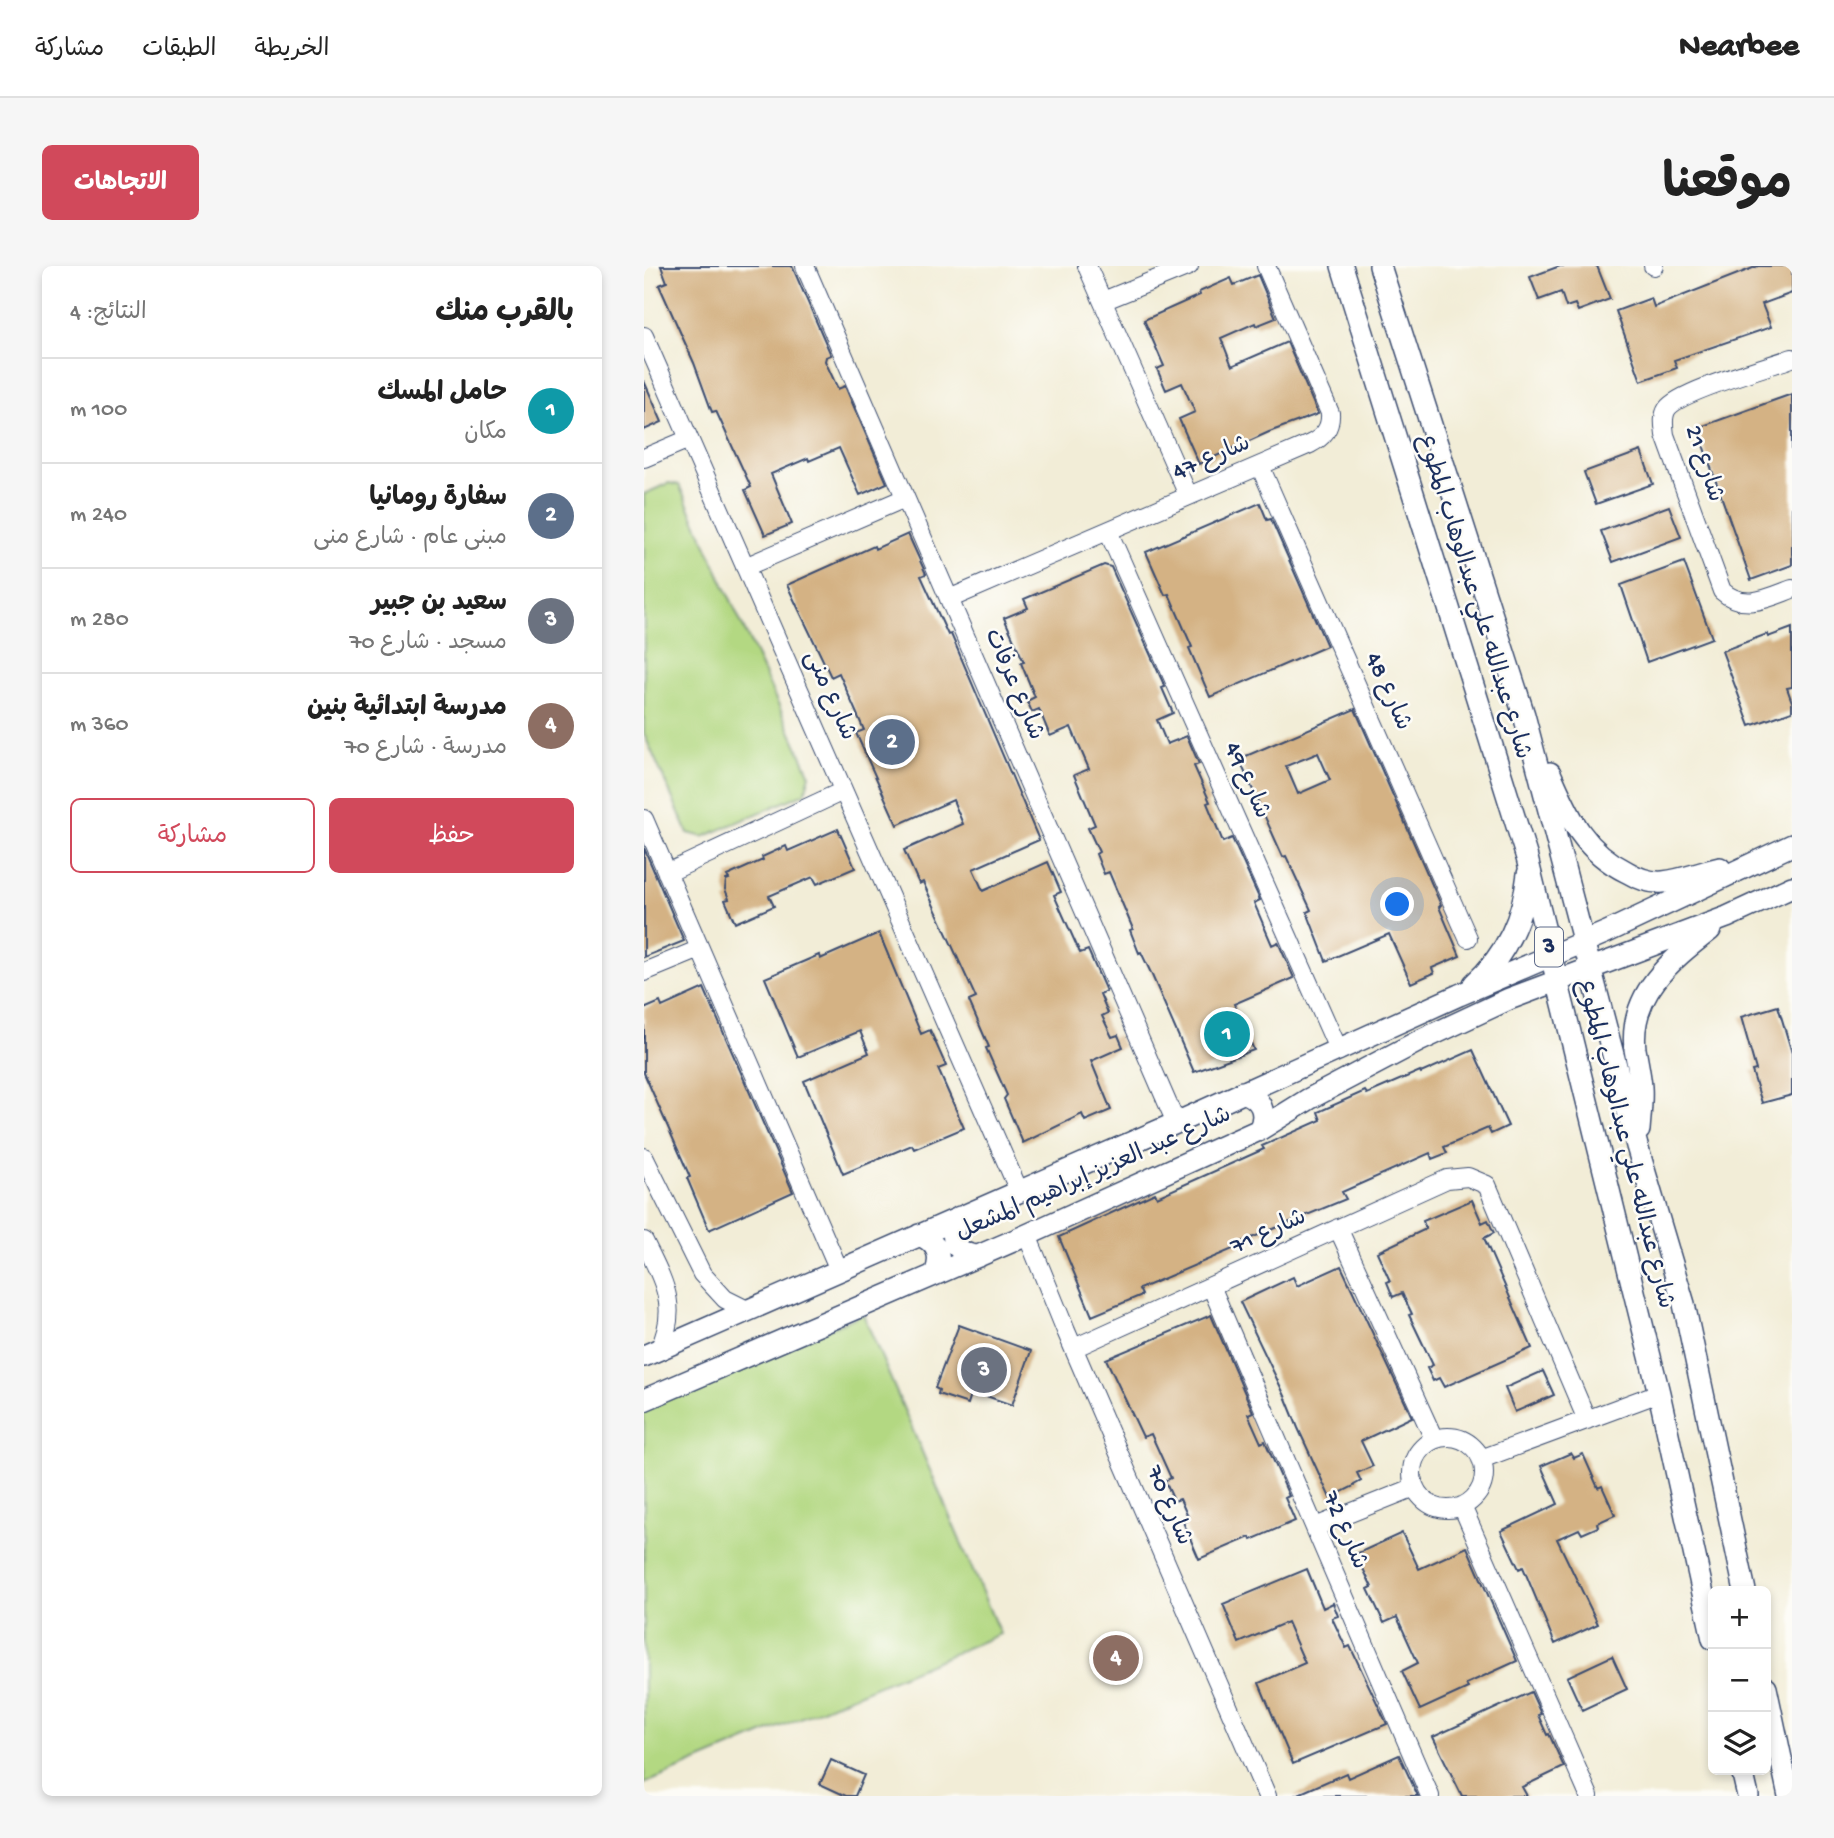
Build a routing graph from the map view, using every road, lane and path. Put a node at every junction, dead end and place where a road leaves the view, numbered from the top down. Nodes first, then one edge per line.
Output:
1 (805, 266) edge
2 (1087, 266) edge
3 (1189, 266) edge
4 (1266, 266) edge
5 (1342, 266) edge
6 (1380, 266) edge
7 (1103, 301) junction
8 (644, 336) edge
9 (1792, 358) edge
10 (689, 439) junction
11 (644, 458) edge
12 (1260, 466) junction
13 (1188, 495) junction
14 (905, 498) junction
15 (1108, 531) junction
16 (745, 567) junction
17 (1792, 589) edge
18 (949, 599) junction
19 (1524, 715) junction
20 (844, 791) junction
21 (644, 820) edge
22 (1792, 845) edge
23 (1767, 856) junction
24 (1527, 858) junction
25 (667, 873) junction
26 (1792, 887) edge
27 (1727, 917) junction
28 (1468, 938) dead end
29 (1584, 942) junction
30 (700, 949) junction
31 (1551, 955) junction
32 (1590, 968) junction
33 (644, 972) edge
34 (1557, 981) junction
35 (1459, 995) junction
36 (1339, 1051) junction
37 (1242, 1092) junction
38 (1176, 1123) junction
39 (1259, 1130) junction
40 (1637, 1146) junction
41 (644, 1157) edge
42 (1019, 1191) junction
43 (960, 1217) junction
44 (1338, 1228) junction
45 (1027, 1235) junction
46 (919, 1236) junction
47 (644, 1241) edge
48 (979, 1256) junction
49 (839, 1270) junction
50 (935, 1274) junction
51 (1211, 1286) junction
52 (747, 1310) junction
53 (1073, 1348) junction
54 (651, 1353) edge
55 (1659, 1393) junction
56 (647, 1398) edge
57 (1587, 1420) junction
58 (1434, 1439) junction
59 (1481, 1459) junction
60 (1415, 1487) junction
61 (1462, 1506) junction
62 (1315, 1527) junction
63 (1744, 1586) edge
64 (1708, 1616) edge
65 (1771, 1711) edge
66 (1743, 1775) edge
67 (1267, 1796) edge
68 (1430, 1796) edge
69 (1589, 1796) edge
70 (1748, 1796) edge
71 (1789, 1796) edge

1 - 14 street, شارع عرفات
2 - 7 street
3 - 7 street
4 - 12 street, شارع 47
5 - 24 main road, شارع عبدالله علي عبدالوهاب المطوع / 3
6 - 19 main road, شارع عبدالله علي عبدالوهاب المطوع / 3
7 - 13 street
8 - 10 street, شارع منى
9 - 17 street, شارع 21
10 - 11 street
10 - 16 street, شارع منى
12 - 13 street, شارع 47
12 - 28 street, شارع 48
13 - 15 street, شارع 47
14 - 16 street
14 - 18 street, شارع عرفات
15 - 18 street, شارع 47
15 - 36 street, شارع 49
16 - 20 street, شارع منى
18 - 38 street, شارع عرفات
19 - 23 main road
19 - 29 main road, شارع عبدالله علي عبدالوهاب المطوع / 3
20 - 25 street
20 - 42 street, شارع منى
21 - 25 street
22 - 23 main road
23 - 29 main road, شارع عبد العزيز إبراهيم المشعل
24 - 31 main road, شارع عبدالله علي عبدالوهاب المطوع / 3
24 - 35 main road
25 - 30 street
26 - 27 main road
27 - 32 main road, شارع عبد العزيز إبراهيم المشعل
27 - 40 main road
29 - 31 main road, شارع عبد العزيز إبراهيم المشعل
29 - 32 main road, شارع عبدالله علي عبدالوهاب المطوع / 3
30 - 33 street
30 - 49 street
31 - 34 main road, شارع عبدالله علي عبدالوهاب المطوع / 3
31 - 35 main road, شارع عبد العزيز إبراهيم المشعل
32 - 34 main road, شارع عبد العزيز إبراهيم المشعل
32 - 40 main road, شارع عبدالله علي عبدالوهاب المطوع / 3
34 - 39 main road, شارع عبد العزيز إبراهيم المشعل
34 - 55 main road, شارع عبدالله علي عبدالوهاب المطوع / 3
35 - 36 main road, شارع عبد العزيز إبراهيم المشعل
36 - 37 main road, شارع عبد العزيز إبراهيم المشعل
37 - 38 main road, شارع عبد العزيز إبراهيم المشعل
37 - 39 main road
38 - 42 main road, شارع عبد العزيز إبراهيم المشعل
39 - 45 main road, شارع عبد العزيز إبراهيم المشعل
40 - 63 main road, شارع عبدالله علي عبدالوهاب المطوع / 3
41 - 52 street
42 - 43 main road, شارع عبد العزيز إبراهيم المشعل
43 - 46 main road, شارع عبد العزيز إبراهيم المشعل
43 - 48 main road
44 - 51 street, شارع 71
44 - 57 street, شارع 71
44 - 58 street
45 - 48 main road, شارع عبد العزيز إبراهيم المشعل
45 - 53 street, شارع 70
46 - 49 main road, شارع عبد العزيز إبراهيم المشعل
46 - 50 main road
47 - 54 street
48 - 50 main road, شارع عبد العزيز إبراهيم المشعل
49 - 52 main road, شارع عبد العزيز إبراهيم المشعل
50 - 56 main road, شارع عبد العزيز إبراهيم المشعل
51 - 53 street, شارع 71
51 - 62 street, شارع 72
52 - 54 main road, شارع عبد العزيز إبراهيم المشعل
53 - 67 street, شارع 70
55 - 57 street
55 - 64 main road, شارع عبدالله علي عبدالوهاب المطوع / 3
57 - 59 street
58 - 59 street
58 - 60 street
59 - 61 street
60 - 61 street
60 - 62 street
61 - 69 street
62 - 68 street, شارع 72
65 - 71 main road
66 - 70 main road

